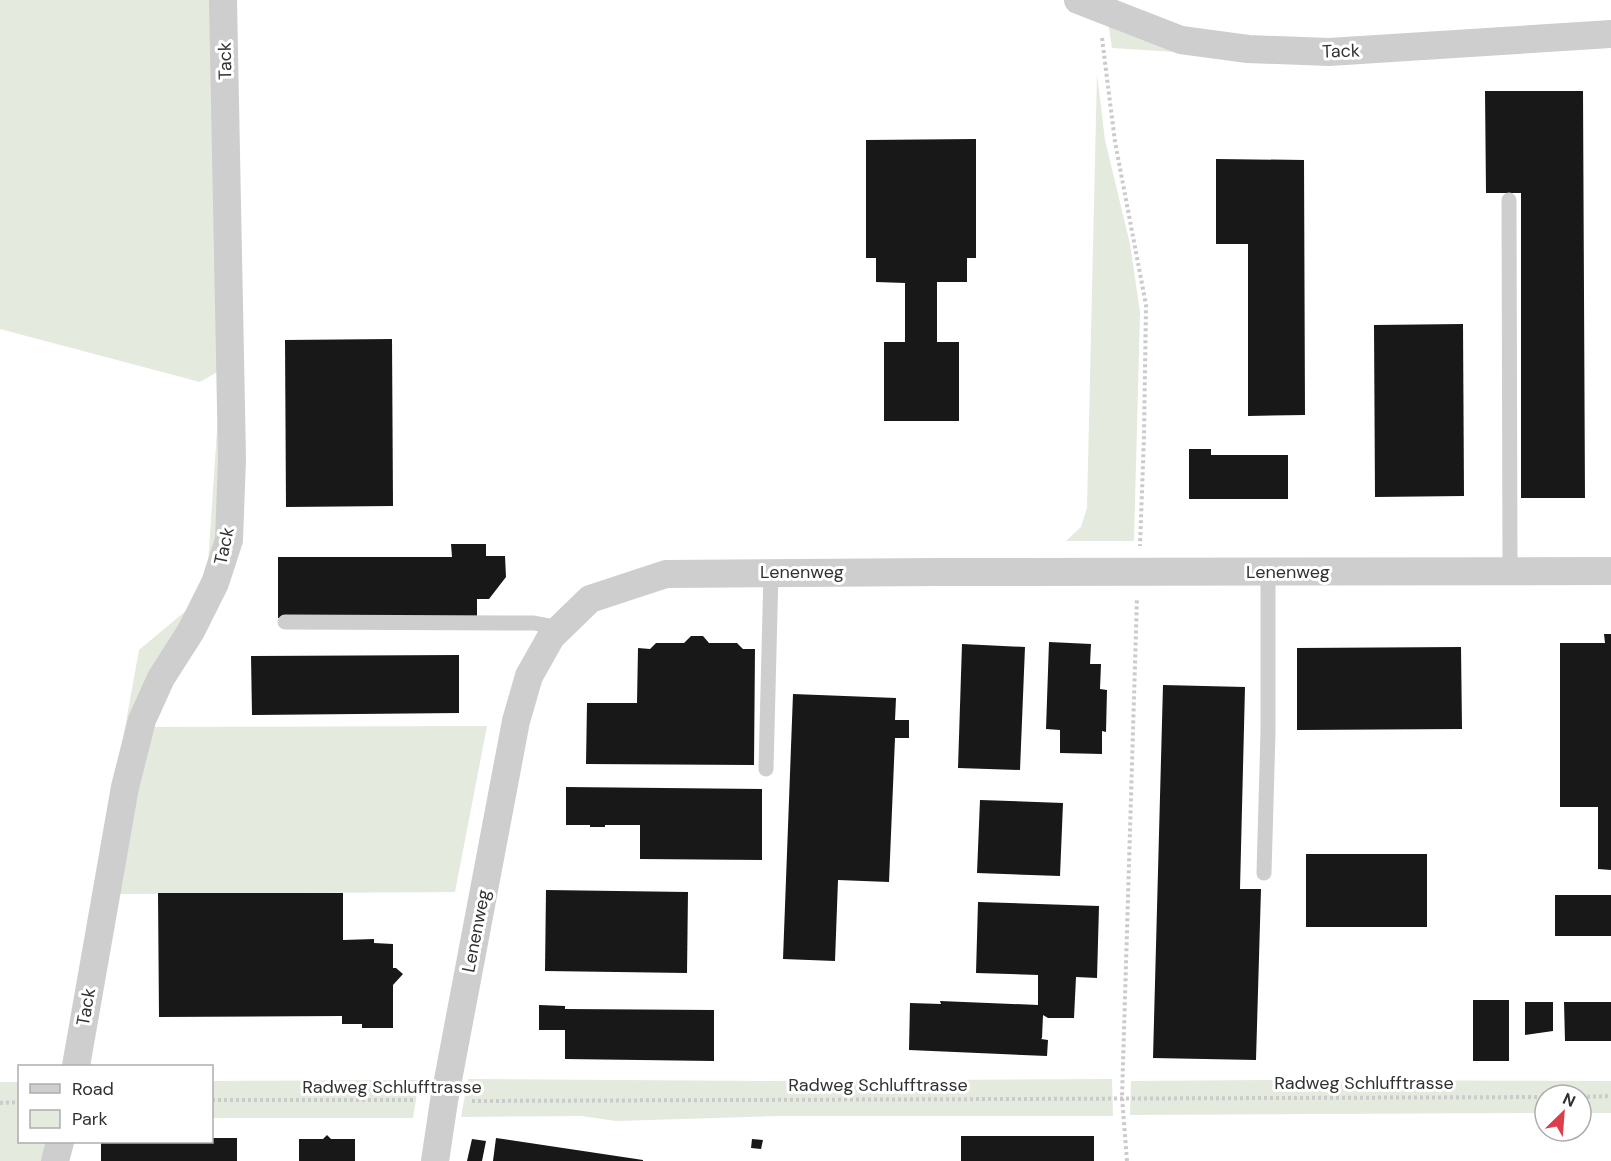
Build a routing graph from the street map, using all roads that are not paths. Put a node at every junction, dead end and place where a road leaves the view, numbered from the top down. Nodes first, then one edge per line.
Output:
1 (223, 0) edge
2 (1078, 0) edge
3 (1611, 34) edge
4 (1509, 200) dead end
5 (771, 572) junction
6 (1268, 572) junction
7 (1510, 572) junction
8 (1611, 572) edge
9 (285, 622) dead end
10 (560, 628) junction
11 (766, 769) dead end
12 (1264, 873) dead end
13 (76, 1065) edge
14 (60, 1143) edge
15 (55, 1161) edge
16 (435, 1161) edge

1 - 13 street, Tack
2 - 3 street, Tack
4 - 7 lane
5 - 6 street, Lenenweg
5 - 10 street, Lenenweg
5 - 11 lane
6 - 7 street, Lenenweg
6 - 12 lane
7 - 8 street, Lenenweg
9 - 10 lane
10 - 16 street, Lenenweg
14 - 15 street

